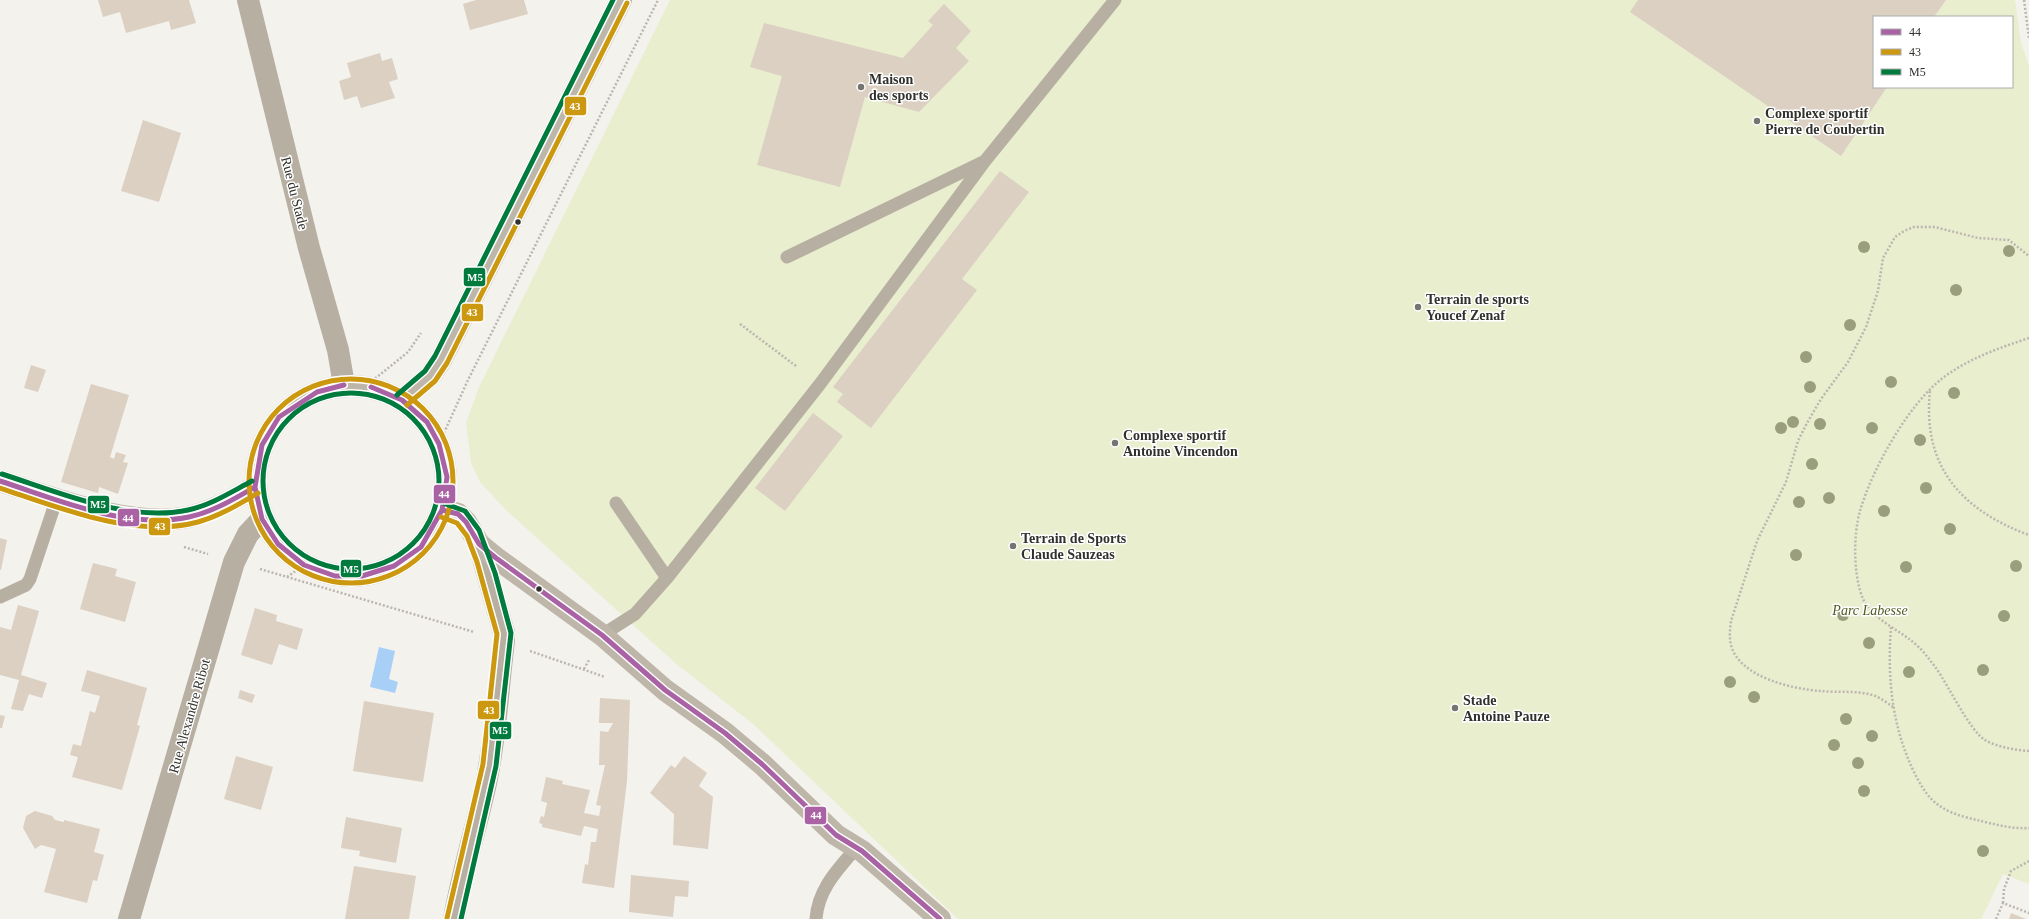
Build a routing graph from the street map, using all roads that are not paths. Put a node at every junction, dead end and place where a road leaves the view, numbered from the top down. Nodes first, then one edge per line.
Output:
1 (248, 0) edge
2 (621, 0) edge
3 (1114, 0) edge
4 (985, 160) junction
5 (786, 256) dead end
6 (354, 386) junction
7 (402, 400) junction
8 (0, 481) edge
9 (254, 487) junction
10 (57, 498) junction
11 (616, 503) dead end
12 (442, 510) junction
13 (262, 519) junction
14 (479, 544) junction
15 (666, 578) junction
16 (0, 597) edge
17 (602, 635) junction
18 (857, 847) junction
19 (130, 919) edge
20 (454, 919) edge
21 (816, 919) edge
22 (940, 919) edge

1 - 6 street, Rue du Stade
2 - 7 main road
3 - 4 lane
4 - 5 lane
4 - 15 lane
6 - 7 main road
6 - 9 main road
7 - 12 main road
8 - 10 main road
9 - 10 main road
9 - 13 main road
10 - 16 lane
11 - 15 lane
12 - 13 main road
12 - 14 main road
13 - 19 street, Rue Alexandre Ribot
14 - 17 main road
14 - 20 street
15 - 17 lane
17 - 18 main road
18 - 21 lane
18 - 22 main road

